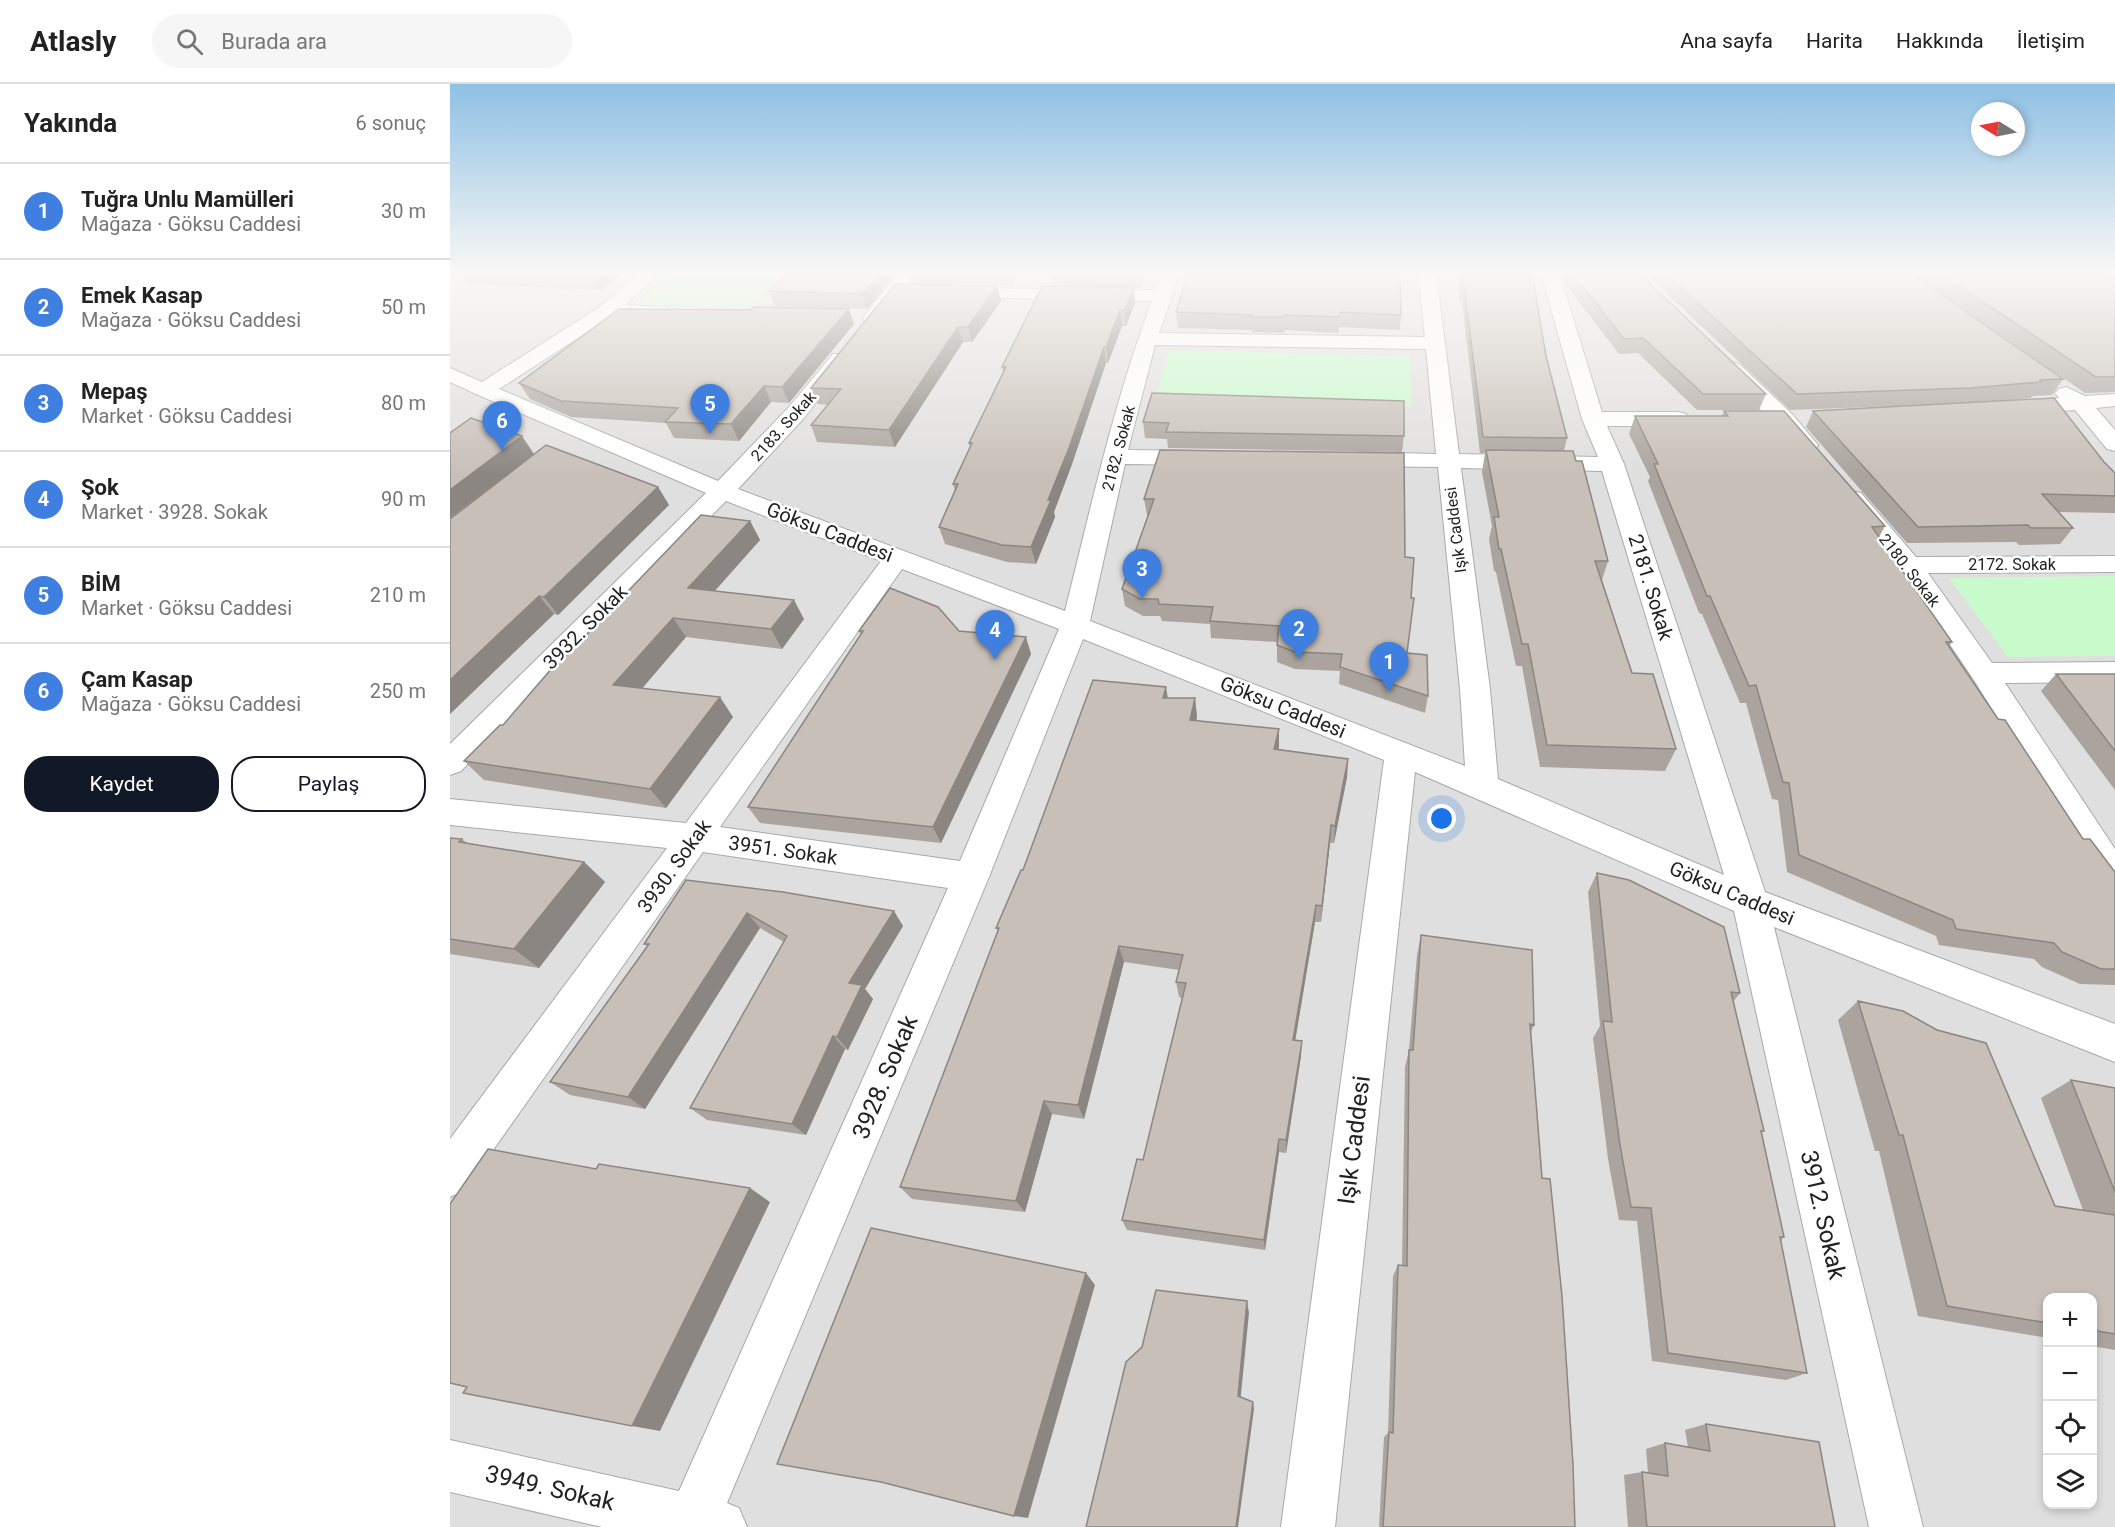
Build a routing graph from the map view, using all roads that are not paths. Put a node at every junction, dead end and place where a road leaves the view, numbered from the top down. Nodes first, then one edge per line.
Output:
1 (545, 340) edge
2 (847, 340) edge
3 (1147, 340) edge
4 (1243, 340) edge
5 (1570, 340) edge
6 (1434, 343) joint
7 (1716, 354) edge
8 (460, 381) edge
9 (2051, 382) edge
10 (2115, 399) edge
11 (2080, 402) junction
12 (1997, 409) edge
13 (1593, 419) junction
14 (1700, 419) edge
15 (2115, 444) edge
16 (1115, 457) junction
17 (1222, 458) edge
18 (1340, 459) edge
19 (1447, 460) junction
20 (1612, 464) junction
21 (720, 490) junction
22 (897, 557) junction
23 (2115, 564) edge
24 (1909, 565) junction
25 (1075, 625) junction
26 (2115, 672) edge
27 (1984, 673) junction
28 (1401, 754) junction
29 (450, 762) edge
30 (1482, 786) junction
31 (450, 812) edge
32 (695, 837) junction
33 (971, 878) junction
34 (2115, 878) edge
35 (1750, 903) junction
36 (2115, 1043) edge
37 (450, 1175) edge
38 (450, 1466) edge
39 (701, 1525) edge
40 (1308, 1527) edge
41 (1896, 1527) edge

1 - 8 street
2 - 21 street, 2183. Sokak
3 - 16 street, 2182. Sokak
4 - 6 street
5 - 13 street, 2181. Sokak
6 - 19 street, Işık Caddesi
7 - 24 street, 2180. Sokak
8 - 21 street, Göksu Caddesi
9 - 11 street
10 - 11 street
11 - 12 street
11 - 15 street
13 - 14 street
13 - 20 street, 2181. Sokak
16 - 17 street
16 - 25 street, 2182. Sokak
18 - 19 street
19 - 20 street
19 - 30 street, Işık Caddesi
20 - 35 street, 2181. Sokak
21 - 22 street, Göksu Caddesi
21 - 29 street, 3932. Sokak
22 - 25 street, Göksu Caddesi
22 - 32 street, 3930. Sokak
23 - 24 street, 2172. Sokak
24 - 27 street, 2180. Sokak
25 - 28 street, Göksu Caddesi
25 - 33 street, 3928. Sokak
26 - 27 street
27 - 34 street, 2180. Sokak
28 - 30 street, Göksu Caddesi
28 - 40 street, Işık Caddesi
30 - 35 street, Göksu Caddesi
31 - 32 street, 3951. Sokak
32 - 33 street, 3951. Sokak
32 - 37 street, 3930. Sokak
33 - 39 street, 3928. Sokak
35 - 36 street, Göksu Caddesi
35 - 41 street, 3912. Sokak
38 - 39 street, 3949. Sokak

